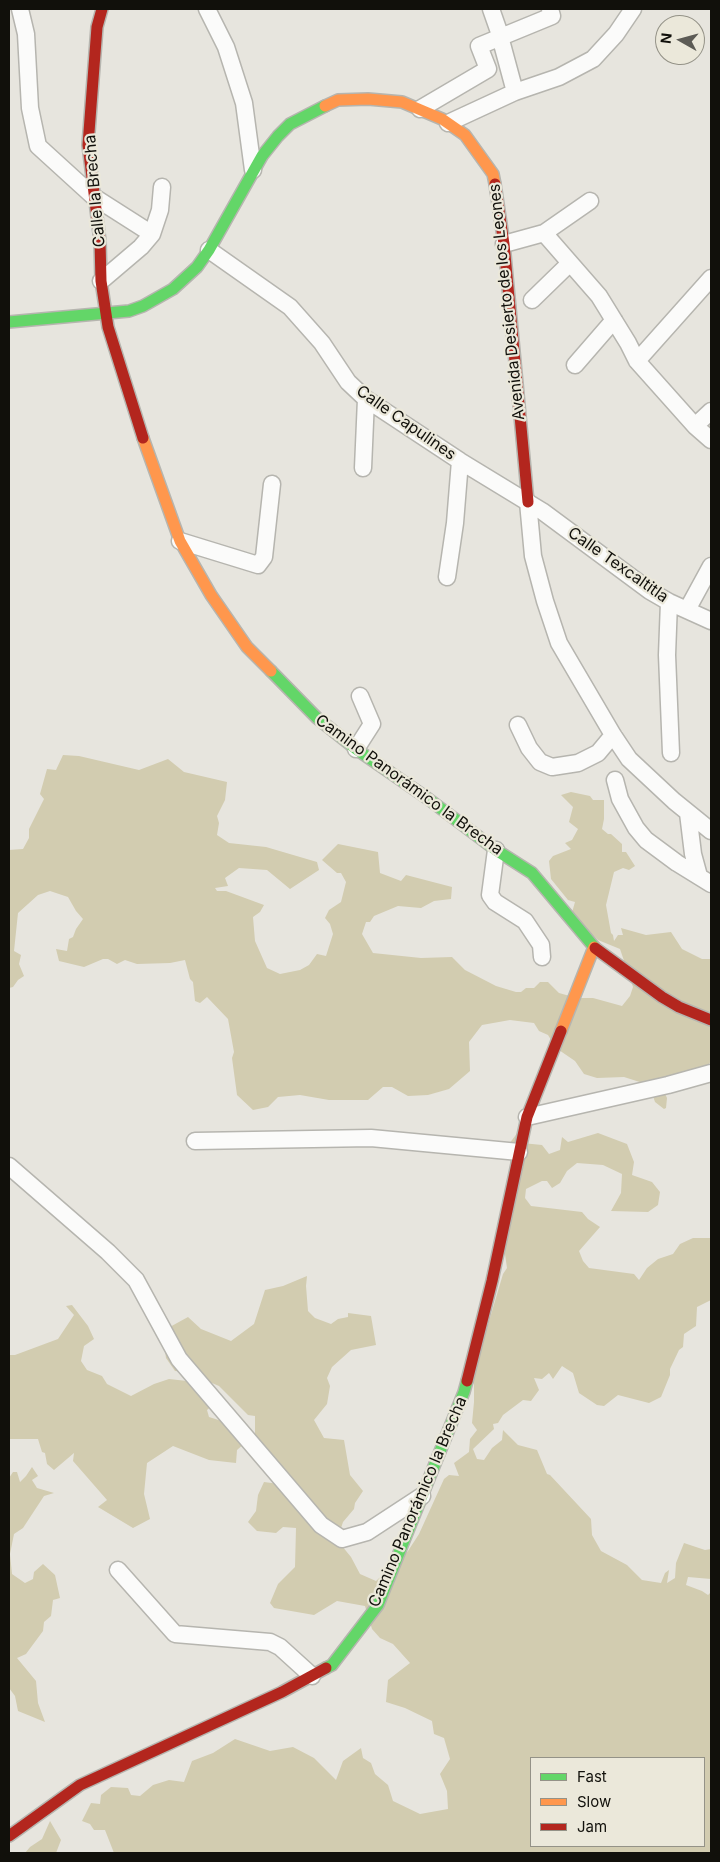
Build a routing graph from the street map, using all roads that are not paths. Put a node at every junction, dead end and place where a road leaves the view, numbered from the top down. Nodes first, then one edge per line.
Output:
1 (20, 9) edge
2 (102, 9) edge
3 (207, 9) edge
4 (491, 9) edge
5 (550, 9) edge
6 (633, 9) edge
7 (500, 37) junction
8 (514, 92) junction
9 (420, 109) junction
10 (448, 123) junction
11 (254, 170) junction
12 (162, 187) dead end
13 (94, 197) junction
14 (590, 200) dead end
15 (544, 233) junction
16 (152, 234) junction
17 (504, 244) junction
18 (209, 250) junction
19 (569, 264) junction
20 (711, 278) edge
21 (101, 281) junction
22 (532, 300) dead end
23 (106, 314) junction
24 (614, 320) junction
25 (9, 322) edge
26 (637, 361) junction
27 (575, 364) dead end
28 (366, 399) junction
29 (711, 410) edge
30 (695, 426) junction
31 (711, 440) edge
32 (460, 461) junction
33 (363, 468) dead end
34 (272, 484) dead end
35 (528, 502) junction
36 (180, 541) junction
37 (711, 566) edge
38 (447, 577) dead end
39 (669, 602) junction
40 (687, 610) junction
41 (711, 621) edge
42 (360, 696) dead end
43 (518, 725) dead end
44 (613, 735) junction
45 (356, 749) junction
46 (671, 753) dead end
47 (614, 780) dead end
48 (688, 814) junction
49 (711, 830) edge
50 (496, 850) junction
51 (705, 880) edge
52 (594, 947) junction
53 (542, 957) dead end
54 (711, 1020) edge
55 (711, 1074) edge
56 (527, 1117) junction
57 (195, 1141) dead end
58 (519, 1152) junction
59 (9, 1166) edge
60 (422, 1496) junction
61 (118, 1570) dead end
62 (312, 1676) junction
63 (9, 1836) edge

1 - 13 street
2 - 13 street, Calle la Brecha
3 - 11 street
4 - 7 street
5 - 7 street
6 - 8 street
7 - 8 street
7 - 9 street
8 - 10 street
9 - 10 street, Avenida Desierto de los Leones
9 - 11 street, Avenida Desierto de los Leones
10 - 17 street, Avenida Desierto de los Leones
11 - 18 street, Avenida Desierto de los Leones
12 - 16 street
13 - 16 street
13 - 21 street, Calle la Brecha
14 - 15 street
15 - 17 street
15 - 19 street
16 - 21 street
17 - 35 street, Avenida Desierto de los Leones
18 - 23 street, Avenida Desierto de los Leones
18 - 28 street, Calle Capulines
19 - 22 street
19 - 24 street
20 - 26 street
21 - 23 street, Calle la Brecha
23 - 25 street, Avenida Desierto de los Leones
23 - 36 street, Camino Panorámico la Brecha
24 - 26 street
24 - 27 street
26 - 30 street
28 - 32 street, Calle Capulines
28 - 33 street
29 - 30 street
30 - 31 street
32 - 35 street, Calle Capulines
32 - 38 street
34 - 36 street
35 - 39 street, Calle Texcaltitla
35 - 44 street, Avenida Desierto de los Leones
36 - 45 street, Camino Panorámico la Brecha
37 - 40 street
39 - 40 street, Calle Texcaltitla
39 - 46 street
40 - 41 street, Calle Texcaltitla
42 - 45 street
43 - 44 street
44 - 48 street, Avenida Desierto de los Leones
45 - 50 street, Camino Panorámico la Brecha
47 - 51 street
48 - 49 street, Avenida Desierto de los Leones
48 - 51 street
50 - 52 street, Camino Panorámico la Brecha
50 - 53 street
52 - 54 street, Camino Panorámico la Brecha
52 - 56 street, Camino Panorámico la Brecha
55 - 56 street
56 - 58 street, Camino Panorámico la Brecha
57 - 58 street
58 - 60 street, Camino Panorámico la Brecha
59 - 60 street
60 - 62 street, Camino Panorámico la Brecha
61 - 62 street
62 - 63 street, Camino Panorámico la Brecha

